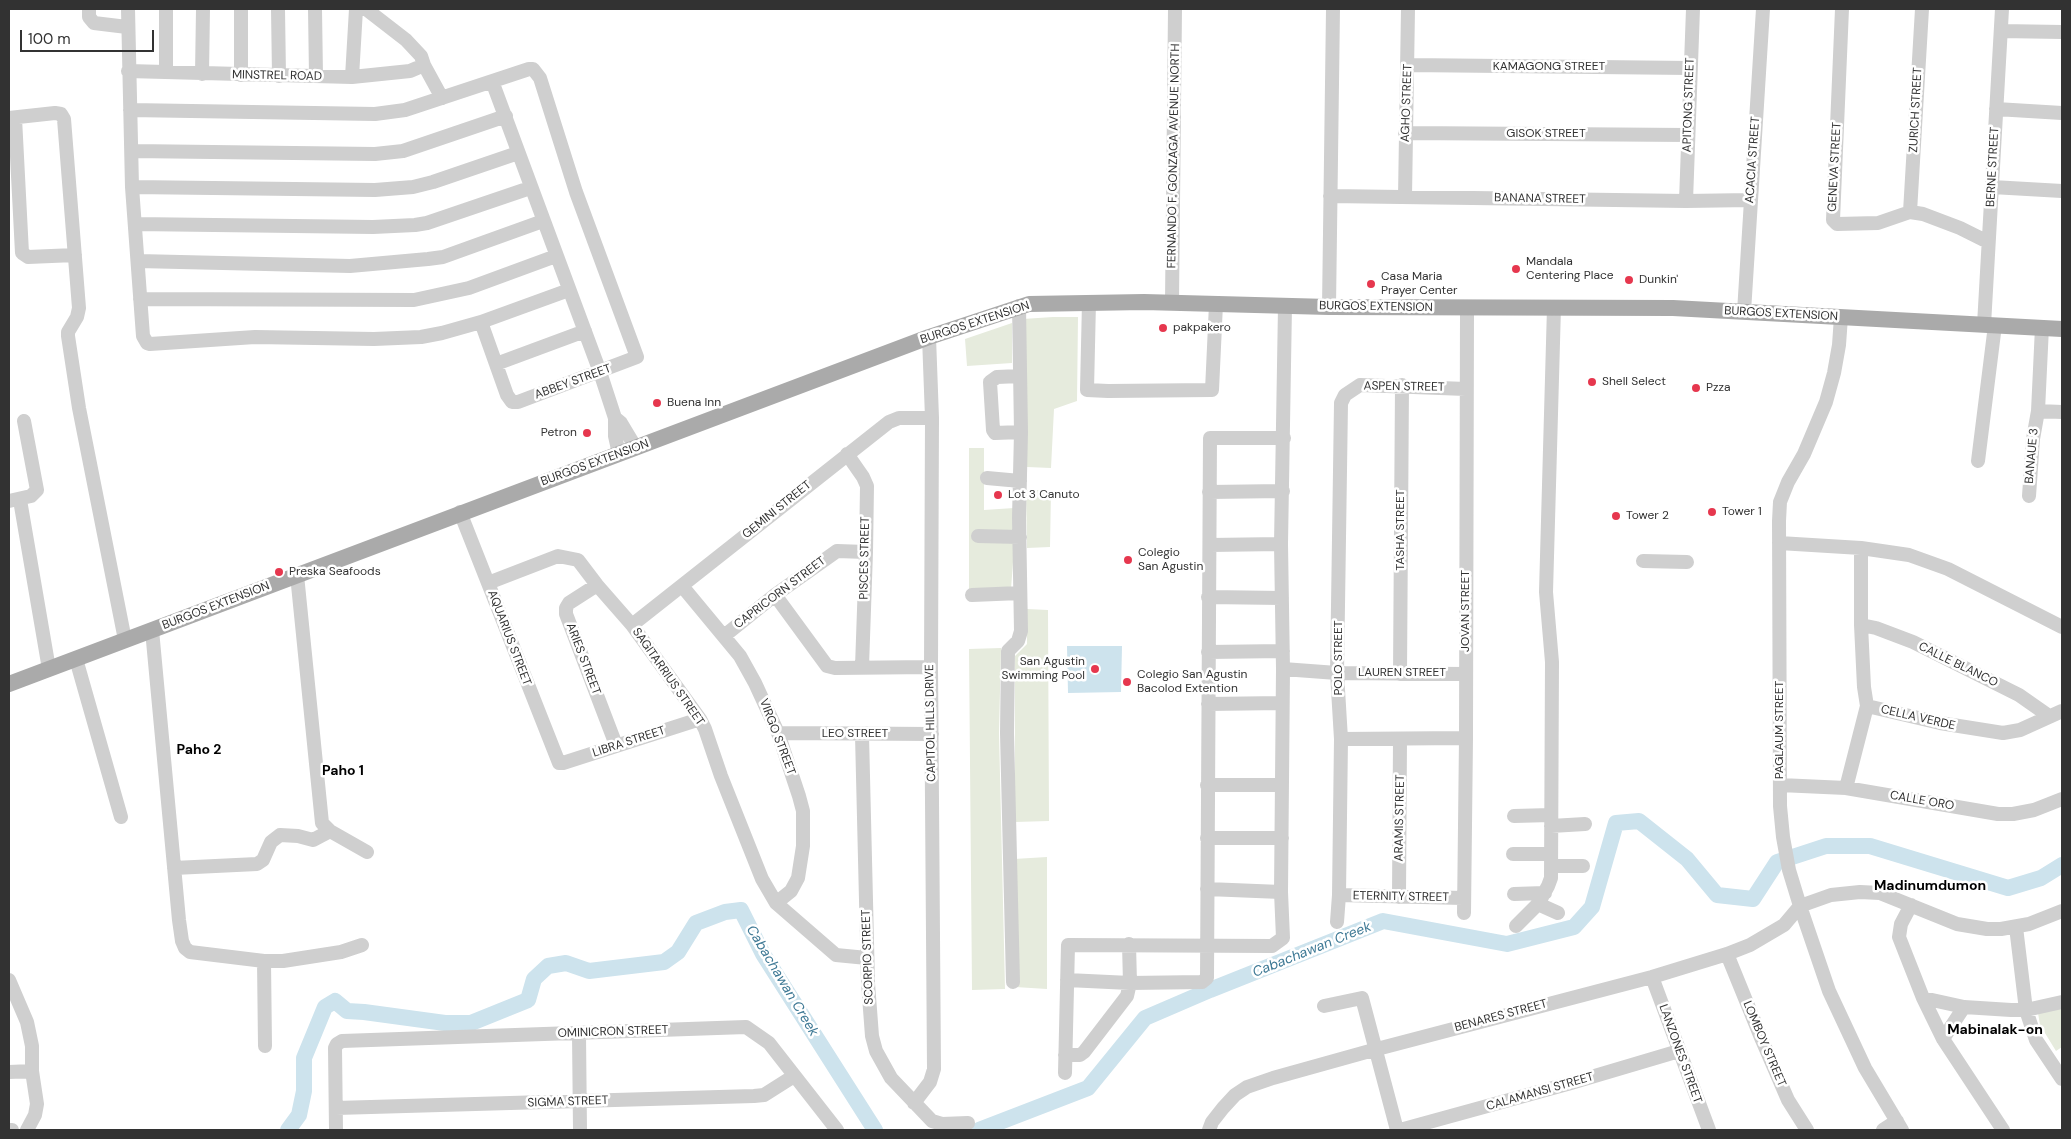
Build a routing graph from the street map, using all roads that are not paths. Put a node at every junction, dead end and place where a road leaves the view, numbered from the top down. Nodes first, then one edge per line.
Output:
1 (88, 9) edge
2 (128, 9) edge
3 (166, 9) edge
4 (203, 9) edge
5 (241, 9) edge
6 (278, 9) edge
7 (315, 9) edge
8 (356, 9) edge
9 (366, 9) edge
10 (1175, 9) edge
11 (1333, 9) edge
12 (1408, 9) edge
13 (1693, 9) edge
14 (1763, 9) edge
15 (1842, 9) edge
16 (1922, 9) edge
17 (2002, 9) edge
18 (127, 27) junction
19 (2001, 31) junction
20 (2062, 32) edge
21 (424, 65) junction
22 (1408, 66) junction
23 (1690, 68) junction
24 (128, 71) junction
25 (166, 72) junction
26 (202, 74) junction
27 (241, 75) junction
28 (279, 76) junction
29 (316, 76) junction
30 (352, 77) junction
31 (492, 81) junction
32 (442, 98) junction
33 (1996, 109) junction
34 (130, 110) junction
35 (2062, 113) edge
36 (506, 116) junction
37 (12, 118) edge
38 (1405, 133) junction
39 (1688, 135) junction
40 (132, 151) junction
41 (518, 152) junction
42 (132, 187) junction
43 (1992, 187) junction
44 (530, 188) junction
45 (2062, 191) edge
46 (1330, 196) junction
47 (1405, 197) junction
48 (1750, 200) junction
49 (1686, 201) junction
50 (1910, 212) junction
51 (543, 221) junction
52 (135, 224) junction
53 (1988, 242) junction
54 (75, 254) junction
55 (556, 256) junction
56 (138, 261) junction
57 (569, 290) junction
58 (140, 299) junction
59 (1089, 302) junction
60 (1172, 302) junction
61 (1216, 304) junction
62 (1019, 306) junction
63 (1285, 306) junction
64 (1329, 307) junction
65 (1554, 307) junction
66 (1467, 308) junction
67 (1744, 312) junction
68 (1840, 317) junction
69 (481, 322) junction
70 (1989, 325) junction
71 (2042, 328) junction
72 (2062, 329) edge
73 (585, 331) junction
74 (930, 337) junction
75 (496, 364) junction
76 (600, 372) junction
77 (1020, 376) junction
78 (1402, 385) junction
79 (1466, 389) junction
80 (1345, 395) joint
81 (2038, 411) junction
82 (2062, 412) edge
83 (615, 418) junction
84 (932, 418) junction
85 (24, 421) dead end
86 (1021, 432) junction
87 (1284, 438) junction
88 (636, 448) junction
89 (619, 454) junction
90 (847, 454) junction
91 (1978, 461) dead end
92 (988, 478) dead end
93 (1020, 481) junction
94 (1283, 491) junction
95 (1209, 492) junction
96 (2029, 496) dead end
97 (15, 500) edge
98 (460, 512) junction
99 (978, 536) dead end
100 (1020, 537) junction
101 (1779, 543) junction
102 (1281, 544) junction
103 (1210, 545) junction
104 (1861, 548) junction
105 (866, 552) junction
106 (1643, 561) dead end
107 (1687, 562) dead end
108 (297, 575) junction
109 (488, 583) junction
110 (597, 585) junction
111 (682, 586) junction
112 (1020, 593) junction
113 (972, 595) dead end
114 (775, 596) junction
115 (1208, 597) junction
116 (1282, 598) junction
117 (632, 625) junction
118 (1862, 625) junction
119 (2062, 627) edge
120 (152, 630) junction
121 (724, 636) junction
122 (125, 640) junction
123 (1283, 651) junction
124 (1208, 652) junction
125 (76, 659) junction
126 (862, 667) junction
127 (931, 667) junction
128 (49, 669) junction
129 (1283, 669) junction
130 (1338, 673) junction
131 (1400, 674) junction
132 (1466, 674) junction
133 (9, 684) edge
134 (1282, 703) junction
135 (1208, 704) junction
136 (1867, 706) junction
137 (2062, 711) edge
138 (2049, 716) junction
139 (700, 719) junction
140 (778, 733) junction
141 (932, 734) junction
142 (862, 735) junction
143 (1466, 738) junction
144 (1341, 739) junction
145 (1400, 740) junction
146 (616, 745) junction
147 (559, 762) joint
148 (1207, 785) junction
149 (1282, 785) junction
150 (1780, 785) junction
151 (1846, 788) junction
152 (2062, 799) edge
153 (121, 816) dead end
154 (1514, 816) dead end
155 (1551, 821) junction
156 (1585, 824) dead end
157 (330, 831) junction
158 (1207, 838) junction
159 (1282, 838) junction
160 (367, 852) dead end
161 (1513, 854) dead end
162 (1551, 860) junction
163 (1582, 866) dead end
164 (174, 868) junction
165 (1207, 889) junction
166 (1281, 892) junction
167 (1514, 894) dead end
168 (1339, 895) junction
169 (1399, 897) junction
170 (1464, 898) junction
171 (1541, 898) junction
172 (776, 903) junction
173 (1911, 905) junction
174 (1800, 906) junction
175 (2062, 911) edge
176 (1464, 913) dead end
177 (1558, 913) dead end
178 (1337, 922) dead end
179 (1516, 926) dead end
180 (2016, 927) junction
181 (1130, 944) junction
182 (362, 945) dead end
183 (1207, 945) junction
184 (1727, 954) junction
185 (867, 958) junction
186 (264, 961) junction
187 (1652, 977) junction
188 (9, 980) edge
189 (1067, 980) junction
190 (1013, 982) dead end
191 (1130, 983) junction
192 (1922, 998) junction
193 (2062, 1002) edge
194 (1324, 1006) dead end
195 (1964, 1007) junction
196 (2026, 1010) junction
197 (15, 1012) edge
198 (579, 1034) junction
199 (1943, 1040) junction
200 (265, 1046) dead end
201 (1377, 1049) junction
202 (1679, 1051) junction
203 (1065, 1055) junction
204 (32, 1071) junction
205 (9, 1072) edge
206 (1065, 1073) dead end
207 (794, 1076) junction
208 (2062, 1079) edge
209 (578, 1102) junction
210 (914, 1103) junction
211 (336, 1108) junction
212 (968, 1123) dead end
213 (1900, 1126) edge
214 (28, 1130) edge
215 (336, 1130) edge
216 (580, 1130) edge
217 (837, 1130) edge
218 (1209, 1130) edge
219 (1398, 1130) edge
220 (1709, 1130) edge
221 (1807, 1130) edge
222 (1883, 1130) edge
223 (2003, 1130) edge

1 - 18 street
2 - 18 street
3 - 25 street
4 - 26 street
5 - 27 street
6 - 28 street
7 - 29 street
8 - 30 street
9 - 21 street
10 - 60 street, FERNANDO F. GONZAGA AVENUE NORTH
11 - 46 street
12 - 22 street, AGHO STREET
13 - 23 street, APITONG STREET
14 - 48 street, ACACIA STREET
15 - 50 street, GENEVA STREET
16 - 50 street, ZURICH STREET
17 - 19 street, BERNE STREET
18 - 24 street
19 - 20 street
19 - 33 street, BERNE STREET
21 - 30 street, MINSTREL ROAD
21 - 32 street
22 - 23 street, KAMAGONG STREET
22 - 38 street, AGHO STREET
23 - 39 street, APITONG STREET
24 - 25 street, MINSTREL ROAD
24 - 34 street
25 - 26 street, MINSTREL ROAD
26 - 27 street, MINSTREL ROAD
27 - 28 street, MINSTREL ROAD
28 - 29 street, MINSTREL ROAD
29 - 30 street, MINSTREL ROAD
31 - 32 street
31 - 36 street
31 - 76 street, ABBEY STREET
32 - 34 street
33 - 35 street
33 - 43 street, BERNE STREET
34 - 40 street
36 - 40 street
36 - 41 street
37 - 54 street
37 - 54 street
38 - 39 street, GISOK STREET
38 - 47 street, AGHO STREET
39 - 49 street, APITONG STREET
40 - 42 street
41 - 42 street
41 - 44 street
42 - 52 street
43 - 45 street
43 - 53 street, BERNE STREET
44 - 51 street
44 - 52 street
46 - 47 street, BANANA STREET
46 - 64 street
47 - 49 street, BANANA STREET
48 - 49 street, BANANA STREET
48 - 67 street, ACACIA STREET
50 - 53 street
51 - 55 street
51 - 56 street
52 - 56 street
53 - 70 street, BERNE STREET
54 - 122 street
55 - 57 street
55 - 58 street
56 - 58 street
57 - 69 street
57 - 73 street
58 - 69 street
59 - 60 main road, BURGOS EXTENSION
59 - 61 street
59 - 62 main road, BURGOS EXTENSION
60 - 61 main road, BURGOS EXTENSION
61 - 63 main road, BURGOS EXTENSION
62 - 74 main road, BURGOS EXTENSION
62 - 77 street
63 - 64 main road, BURGOS EXTENSION
63 - 87 street
64 - 66 main road, BURGOS EXTENSION
65 - 66 main road, BURGOS EXTENSION
65 - 67 main road, BURGOS EXTENSION
65 - 155 street
66 - 79 street, JOVAN STREET
67 - 68 main road, BURGOS EXTENSION
68 - 70 main road, BURGOS EXTENSION
68 - 101 street, PAGLAUM STREET
69 - 75 street
70 - 71 main road, BURGOS EXTENSION
70 - 91 street, BERNE STREET
71 - 72 main road, BURGOS EXTENSION
71 - 81 street
73 - 75 street
73 - 76 street
74 - 84 street, CAPITOL HILLS DRIVE
74 - 88 main road, BURGOS EXTENSION
75 - 76 street, ABBEY STREET
76 - 83 street
77 - 86 street
77 - 86 street
78 - 79 street, ASPEN STREET
78 - 80 street, ASPEN STREET
78 - 131 street, TASHA STREET
79 - 132 street, JOVAN STREET
80 - 130 street, POLO STREET
81 - 82 street, BANAUE 3
81 - 96 street, BANAUE 3
83 - 88 street
83 - 89 street
84 - 90 street, GEMINI STREET
84 - 127 street, CAPITOL HILLS DRIVE
85 - 97 street
86 - 93 street
87 - 94 street
87 - 95 street
88 - 89 main road, BURGOS EXTENSION
89 - 98 main road, BURGOS EXTENSION
90 - 105 street, PISCES STREET
90 - 111 street, GEMINI STREET
92 - 93 street
93 - 100 street
94 - 95 street
94 - 102 street
95 - 103 street
97 - 128 street
98 - 108 main road, BURGOS EXTENSION
98 - 109 street, AQUARIUS STREET
99 - 100 street
100 - 112 street
101 - 104 street
101 - 150 street, PAGLAUM STREET
102 - 103 street
102 - 116 street
103 - 115 street
104 - 118 street, CELLA VERDE
104 - 119 street
105 - 114 street, CAPRICORN STREET
105 - 126 street, PISCES STREET
106 - 107 street
108 - 120 main road, BURGOS EXTENSION
108 - 157 street
109 - 110 street, SAGITARRIUS STREET
109 - 147 street, AQUARIUS STREET
110 - 117 street, SAGITARRIUS STREET
110 - 146 street, ARIES STREET
111 - 117 street, GEMINI STREET
111 - 121 street, VIRGO STREET
112 - 113 street
112 - 190 street
114 - 121 street, CAPRICORN STREET
114 - 126 street
115 - 116 street
115 - 124 street
116 - 123 street
117 - 139 street, SAGITARRIUS STREET
118 - 136 street, CELLA VERDE
118 - 138 street, CALLE BLANCO
120 - 122 main road, BURGOS EXTENSION
120 - 164 street
121 - 140 street, VIRGO STREET
122 - 125 main road, BURGOS EXTENSION
123 - 124 street
123 - 129 street
124 - 135 street
125 - 128 main road, BURGOS EXTENSION
125 - 153 street
126 - 127 street
127 - 141 street, CAPITOL HILLS DRIVE
128 - 133 main road, BURGOS EXTENSION
129 - 130 street, LAUREN STREET
129 - 134 street
130 - 131 street, LAUREN STREET
130 - 144 street, POLO STREET
131 - 132 street, LAUREN STREET
132 - 143 street, JOVAN STREET
134 - 135 street
134 - 149 street
135 - 148 street
136 - 138 street, CELLA VERDE
136 - 151 street
137 - 138 street, CELLA VERDE
139 - 146 street, LIBRA STREET
139 - 172 street, SAGITARRIUS STREET
140 - 142 street, LEO STREET
140 - 172 street, VIRGO STREET
141 - 142 street, LEO STREET
141 - 210 street, CAPITOL HILLS DRIVE
142 - 185 street, SCORPIO STREET
143 - 145 street
143 - 170 street, JOVAN STREET
144 - 145 street
144 - 168 street, POLO STREET
145 - 169 street, ARAMIS STREET
146 - 147 street, LIBRA STREET
148 - 149 street
148 - 158 street
149 - 159 street
150 - 151 street, CALLE ORO
150 - 174 street, PAGLAUM STREET
151 - 152 street, CALLE ORO
154 - 155 street
155 - 156 street
155 - 162 street
157 - 160 street
157 - 164 street
158 - 159 street
158 - 165 street
159 - 166 street
161 - 162 street
162 - 163 street
162 - 171 street
164 - 186 street
165 - 166 street
165 - 183 street
166 - 183 street
167 - 171 street
168 - 169 street, ETERNITY STREET
168 - 178 street, POLO STREET
169 - 170 street, ETERNITY STREET
170 - 176 street, JOVAN STREET
171 - 177 street
171 - 179 street
172 - 185 street, SAGITARRIUS STREET
173 - 174 street
173 - 180 street
173 - 192 street
174 - 184 street, BENARES STREET
174 - 213 street, PAGLAUM STREET
175 - 180 street
180 - 196 street
181 - 183 street
181 - 189 street
181 - 191 street
182 - 186 street
183 - 191 street
184 - 187 street, BENARES STREET
184 - 221 street, LOMBOY STREET
185 - 210 street, SCORPIO STREET
186 - 200 street
187 - 201 street, BENARES STREET
187 - 202 street, LANZONES STREET
188 - 197 street
189 - 191 street
189 - 203 street
191 - 203 street
192 - 195 street
192 - 199 street
193 - 196 street
194 - 201 street
195 - 196 street
195 - 199 street
196 - 208 street
197 - 204 street
198 - 207 street, OMINICRON STREET
198 - 209 street
198 - 211 street, OMINICRON STREET
199 - 223 street
201 - 218 street, BENARES STREET
201 - 219 street
202 - 219 street, CALAMANSI STREET
202 - 220 street, LANZONES STREET
203 - 206 street
204 - 205 street
204 - 214 street
207 - 209 street, SIGMA STREET
207 - 217 street, OMINICRON STREET
209 - 211 street, SIGMA STREET
209 - 216 street
210 - 212 street, SCORPIO STREET
211 - 215 street
213 - 222 street

